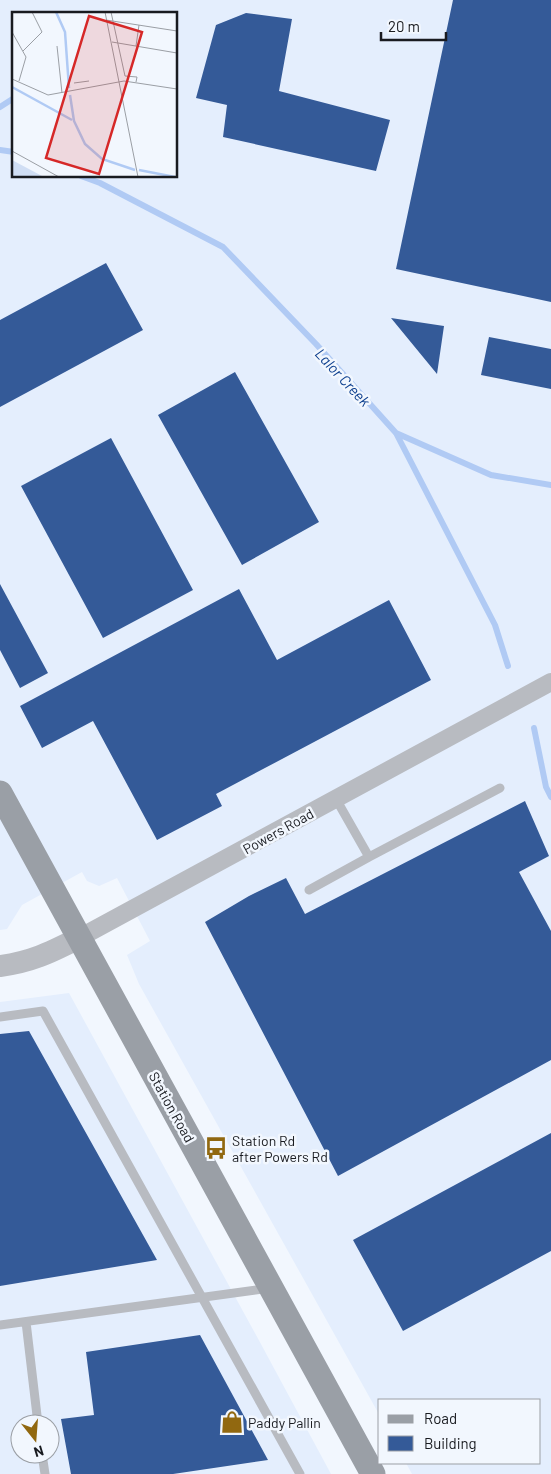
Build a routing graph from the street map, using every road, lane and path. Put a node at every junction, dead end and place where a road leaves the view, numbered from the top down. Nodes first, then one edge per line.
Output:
1 (551, 682) edge
2 (500, 788) dead end
3 (0, 793) edge
4 (336, 799) junction
5 (369, 857) junction
6 (309, 890) dead end
7 (79, 938) junction
8 (0, 966) edge
9 (0, 1017) edge
10 (272, 1287) junction
11 (202, 1297) junction
12 (26, 1322) junction
13 (0, 1325) edge
14 (37, 1414) edge
15 (300, 1474) edge
16 (372, 1474) edge

1 - 4 street, Powers Road
2 - 5 lane
3 - 7 main road, Station Road
4 - 5 lane
4 - 7 street, Powers Road
5 - 6 lane
7 - 8 street, Powers Road
7 - 10 main road, Station Road
9 - 11 lane
10 - 11 lane
10 - 16 main road, Station Road
11 - 12 lane
11 - 15 lane
12 - 13 lane
12 - 14 lane

